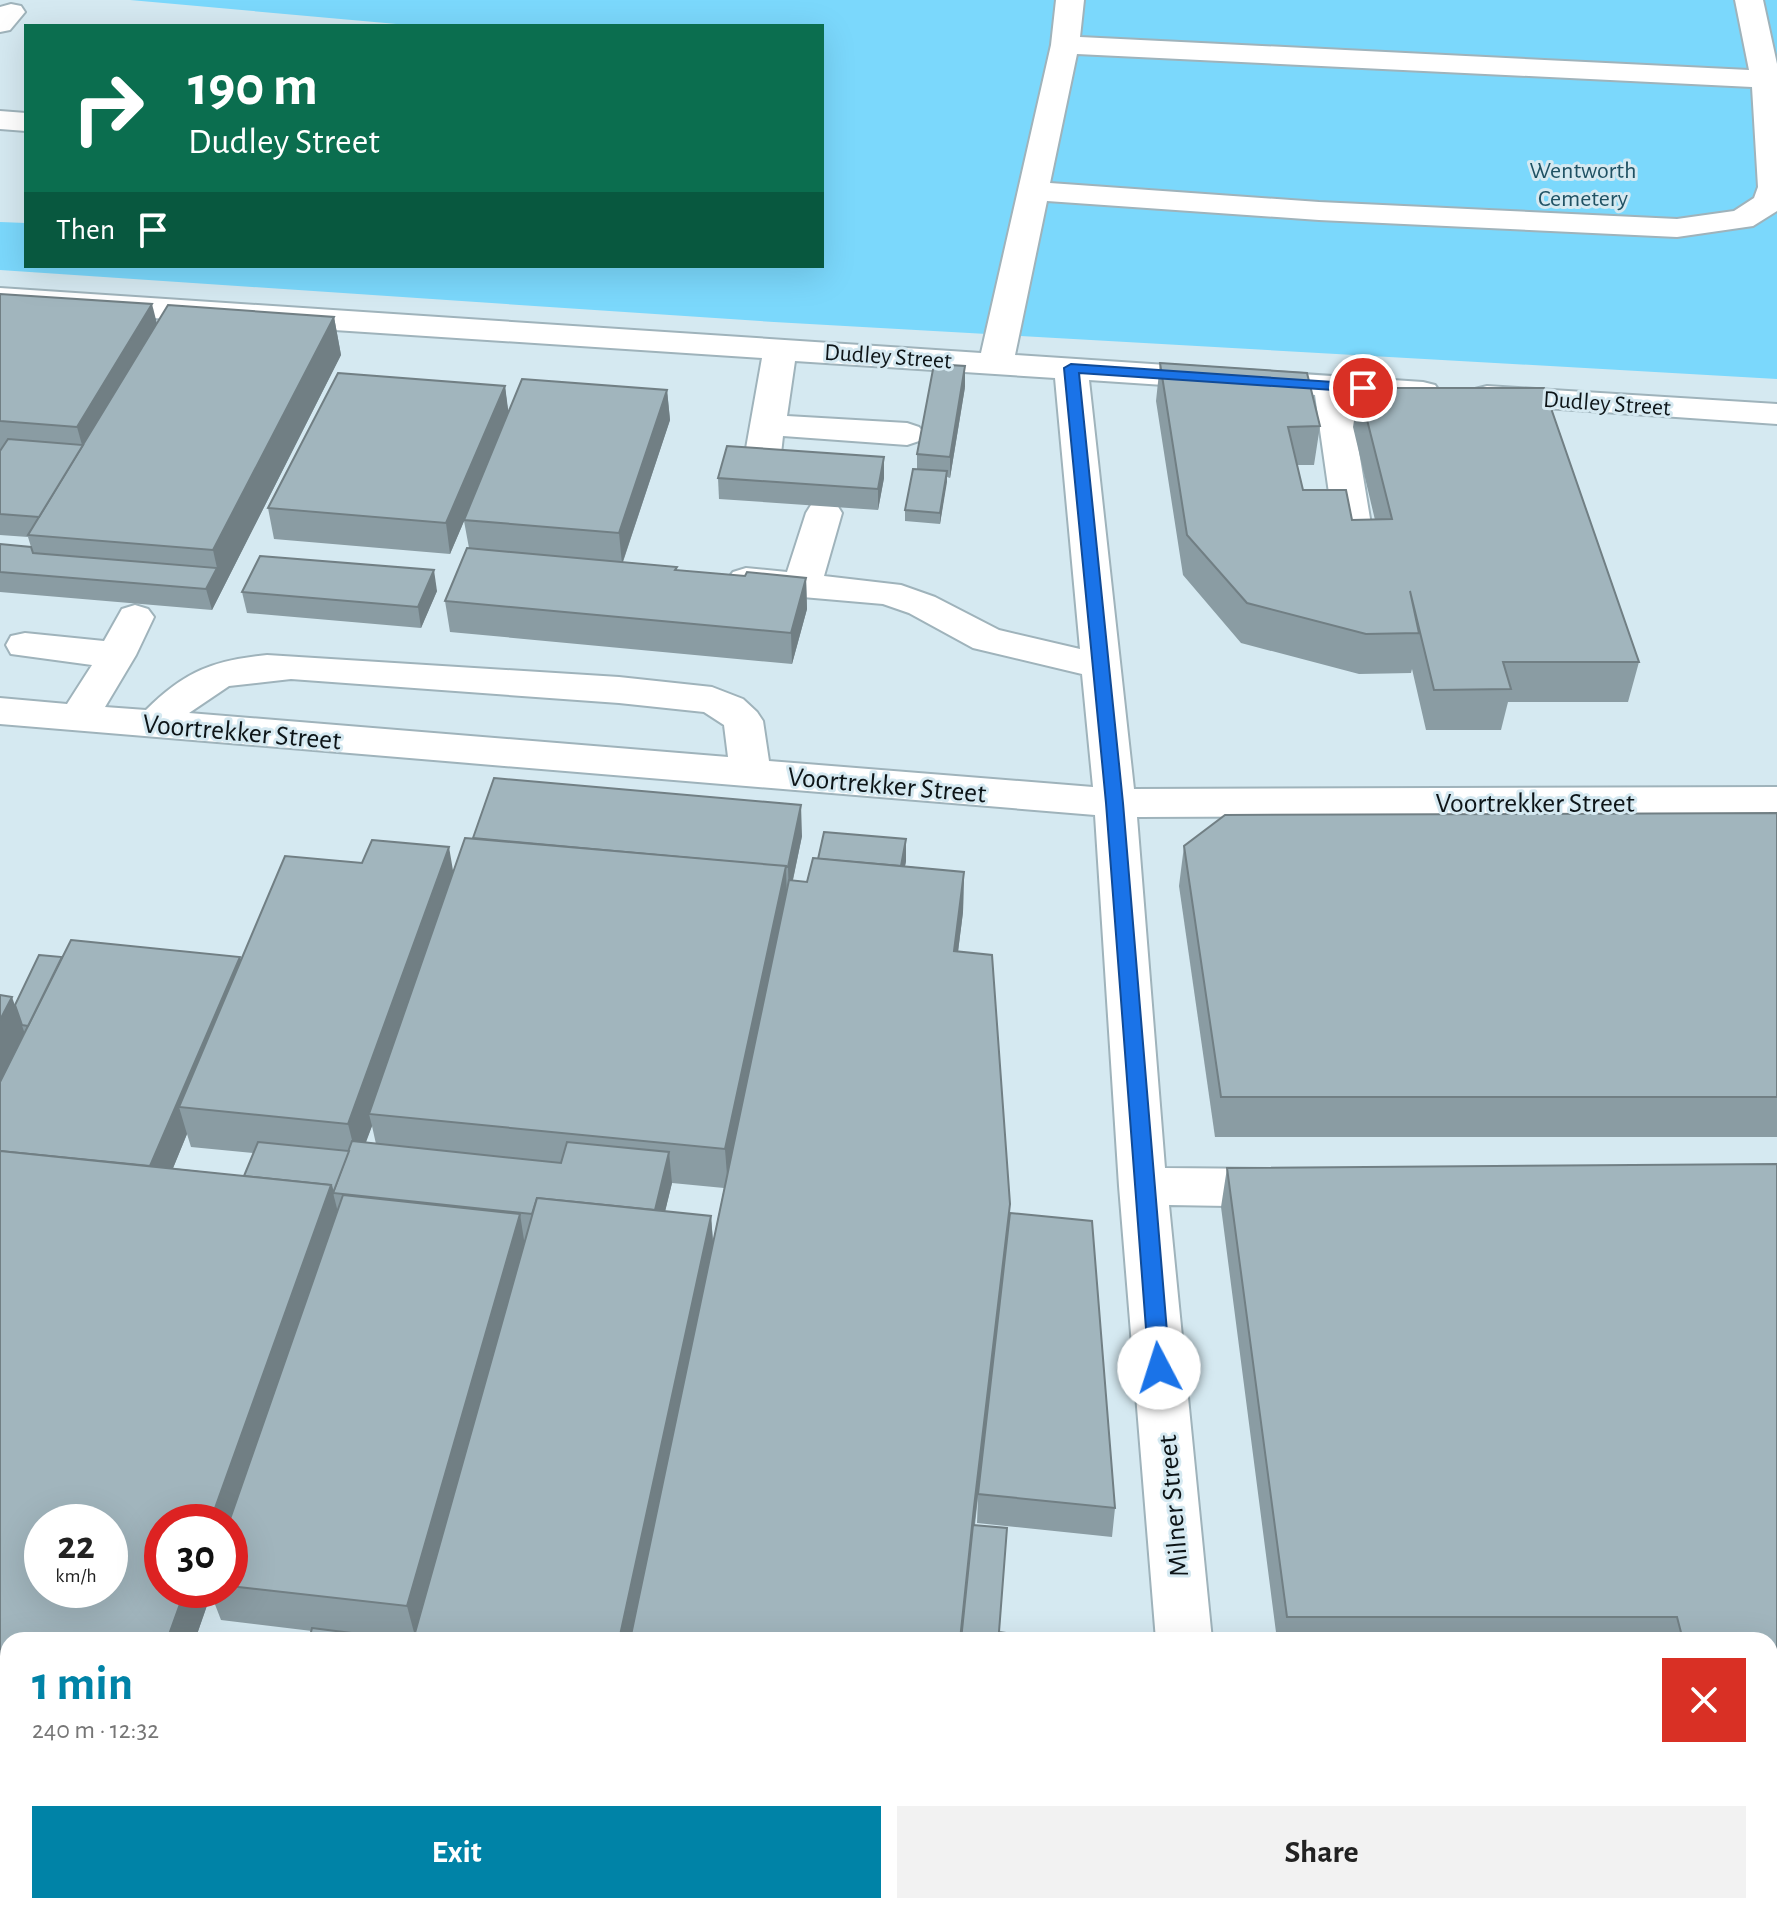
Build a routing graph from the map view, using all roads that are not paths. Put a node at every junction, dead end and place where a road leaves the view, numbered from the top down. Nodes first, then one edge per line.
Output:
1 (1070, 0) edge
2 (1749, 0) edge
3 (1065, 45) junction
4 (1772, 80) edge
5 (0, 120) edge
6 (24, 122) edge
7 (1032, 191) junction
8 (0, 298) edge
9 (780, 349) junction
10 (996, 363) junction
11 (1071, 368) junction
12 (1331, 386) junction
13 (1777, 414) edge
14 (907, 434) dead end
15 (824, 513) edge
16 (1356, 549) edge
17 (707, 577) edge
18 (802, 586) junction
19 (135, 617) dead end
20 (25, 645) dead end
21 (117, 655) junction
22 (1101, 666) junction
23 (406, 675) junction
24 (0, 711) edge
25 (78, 718) junction
26 (155, 724) junction
27 (377, 742) junction
28 (751, 773) junction
29 (1777, 801) edge
30 (1115, 803) junction
31 (1143, 1186) junction
32 (1331, 1187) edge
33 (1183, 1632) edge

1 - 3 street
2 - 4 street
3 - 4 street
3 - 7 street
4 - 7 street
5 - 6 street
7 - 10 street
8 - 9 street, Dudley Street
9 - 10 street, Dudley Street
9 - 14 street
10 - 11 street, Dudley Street
11 - 12 street, Dudley Street
11 - 22 street, Milner Street
12 - 13 street, Dudley Street
12 - 16 street
15 - 18 street
17 - 18 street
18 - 22 street
19 - 21 street
20 - 21 street
21 - 25 street
22 - 30 street, Milner Street
23 - 26 street
23 - 27 street
23 - 28 street
24 - 25 street, Voortrekker Street
25 - 26 street, Voortrekker Street
26 - 27 street, Voortrekker Street
27 - 28 street, Voortrekker Street
28 - 30 street, Voortrekker Street
29 - 30 street, Voortrekker Street
30 - 31 street, Milner Street
31 - 32 street
31 - 33 street, Milner Street

